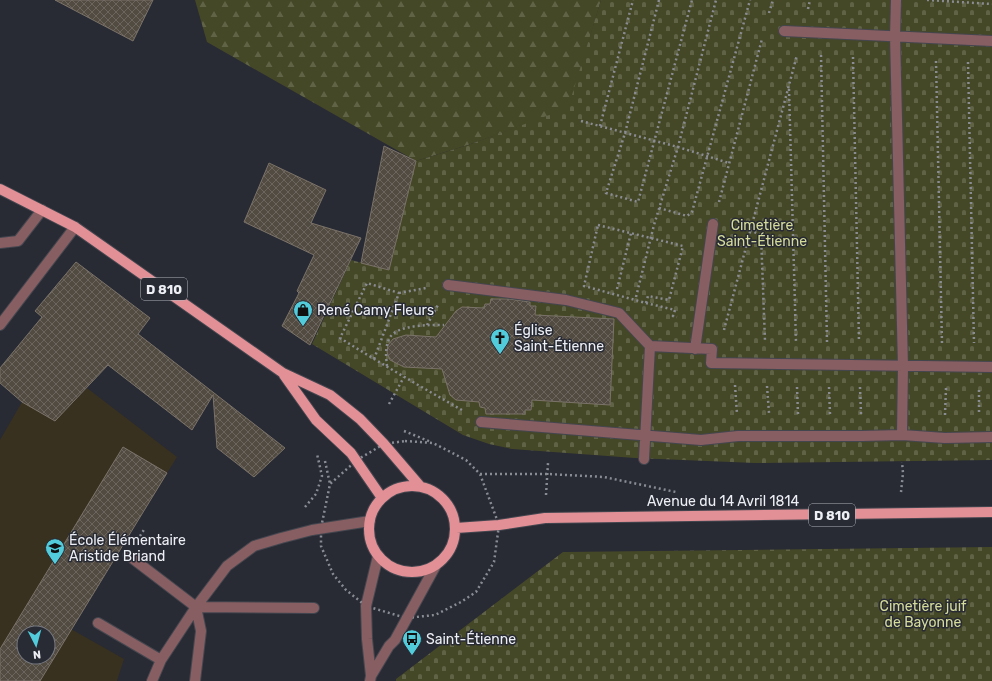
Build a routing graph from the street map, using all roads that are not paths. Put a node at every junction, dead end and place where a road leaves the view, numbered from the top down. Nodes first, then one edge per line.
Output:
1 (896, 0) edge
2 (784, 31) dead end
3 (895, 36) junction
4 (992, 41) edge
5 (0, 189) edge
6 (42, 210) junction
7 (713, 224) road end
8 (75, 227) junction
9 (0, 243) edge
10 (448, 285) dead end
11 (0, 325) edge
12 (650, 346) junction
13 (695, 349) junction
14 (903, 367) junction
15 (992, 367) edge
16 (283, 373) junction
17 (482, 422) road end
18 (645, 434) junction
19 (902, 435) junction
20 (992, 438) edge
21 (644, 459) dead end
22 (420, 486) junction
23 (382, 498) junction
24 (992, 512) edge
25 (370, 521) junction
26 (456, 528) junction
27 (128, 555) dead end
28 (378, 556) junction
29 (436, 565) junction
30 (196, 607) junction
31 (314, 608) dead end
32 (98, 623) dead end
33 (161, 660) junction
34 (371, 678) edge
35 (152, 681) edge
36 (195, 681) edge

1 - 3 street
2 - 3 street
3 - 4 street
3 - 14 street
5 - 6 main road, D 810
6 - 8 main road, D 810
6 - 9 street
7 - 13 street
8 - 11 street
8 - 16 main road, D 810
10 - 12 street
12 - 13 street
12 - 18 street
13 - 14 street
14 - 15 street
14 - 19 street
16 - 22 main road, D 810
16 - 23 main road, D 810
17 - 18 street
18 - 19 street
18 - 21 street
19 - 20 street
22 - 23 main road
22 - 26 main road
23 - 25 main road
24 - 26 main road, Avenue du 14 Avril 1814 / D 810
25 - 28 main road
25 - 30 street
26 - 29 main road
27 - 30 street
28 - 29 main road
28 - 34 street
29 - 34 street
30 - 31 street
30 - 33 street
30 - 36 street
32 - 33 street
33 - 35 street

